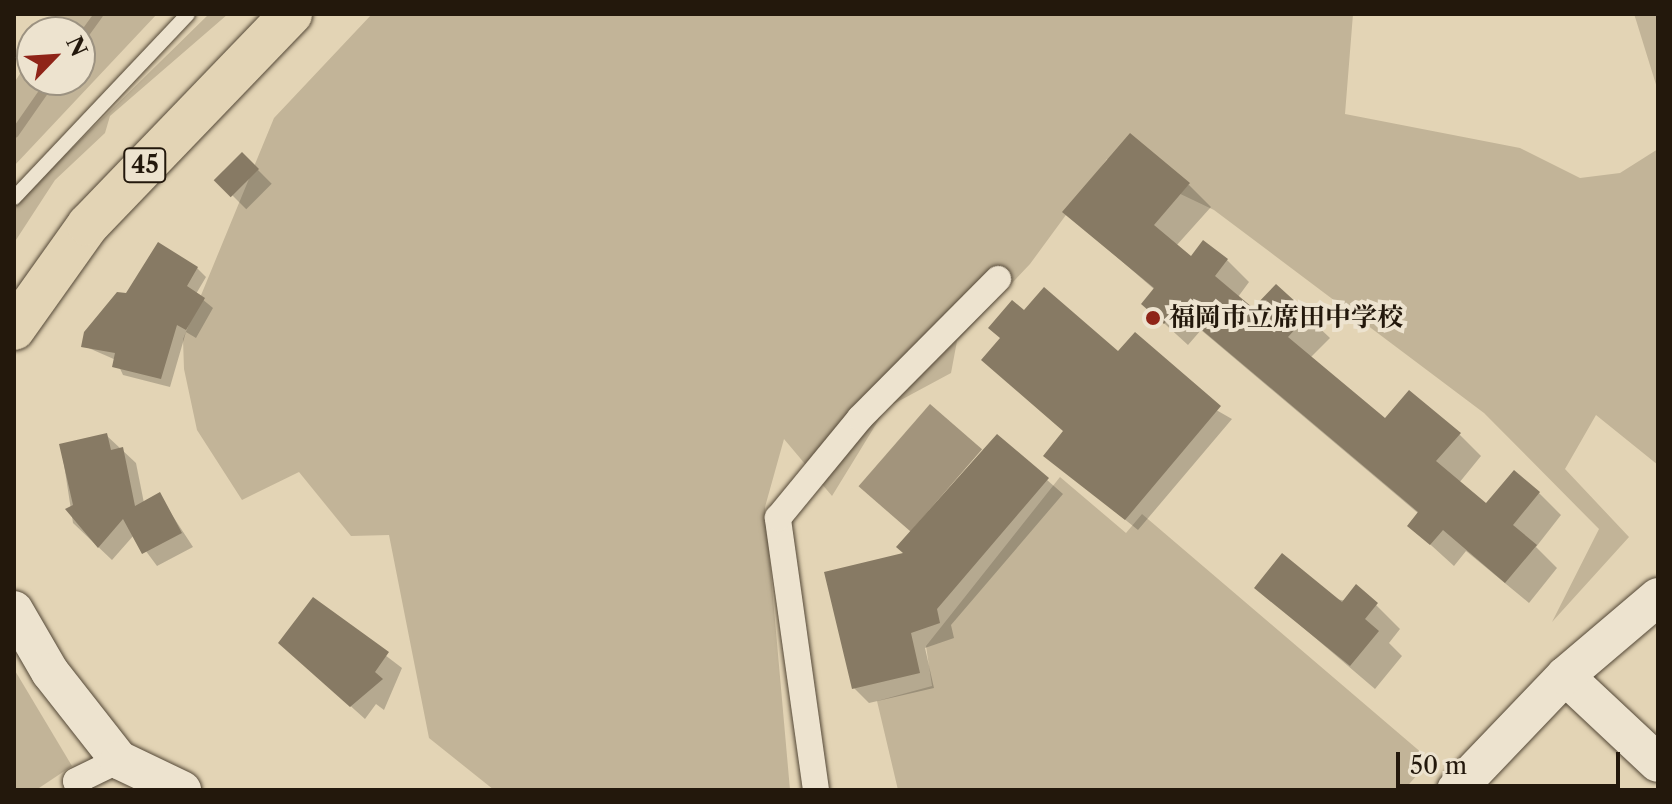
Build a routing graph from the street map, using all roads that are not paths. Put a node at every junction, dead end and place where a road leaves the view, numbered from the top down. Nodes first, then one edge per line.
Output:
1 (188, 14) edge
2 (291, 14) edge
3 (14, 198) edge
4 (998, 279) dead end
5 (14, 329) edge
6 (1658, 597) edge
7 (14, 610) edge
8 (1565, 676) junction
9 (119, 760) junction
10 (1658, 763) edge
11 (73, 787) edge
12 (182, 790) edge
13 (816, 790) edge
14 (1456, 790) edge

1 - 3 lane
2 - 5 main road, 45
4 - 13 street
6 - 8 street
7 - 9 street
8 - 10 street
8 - 14 street
9 - 11 street
9 - 12 street

